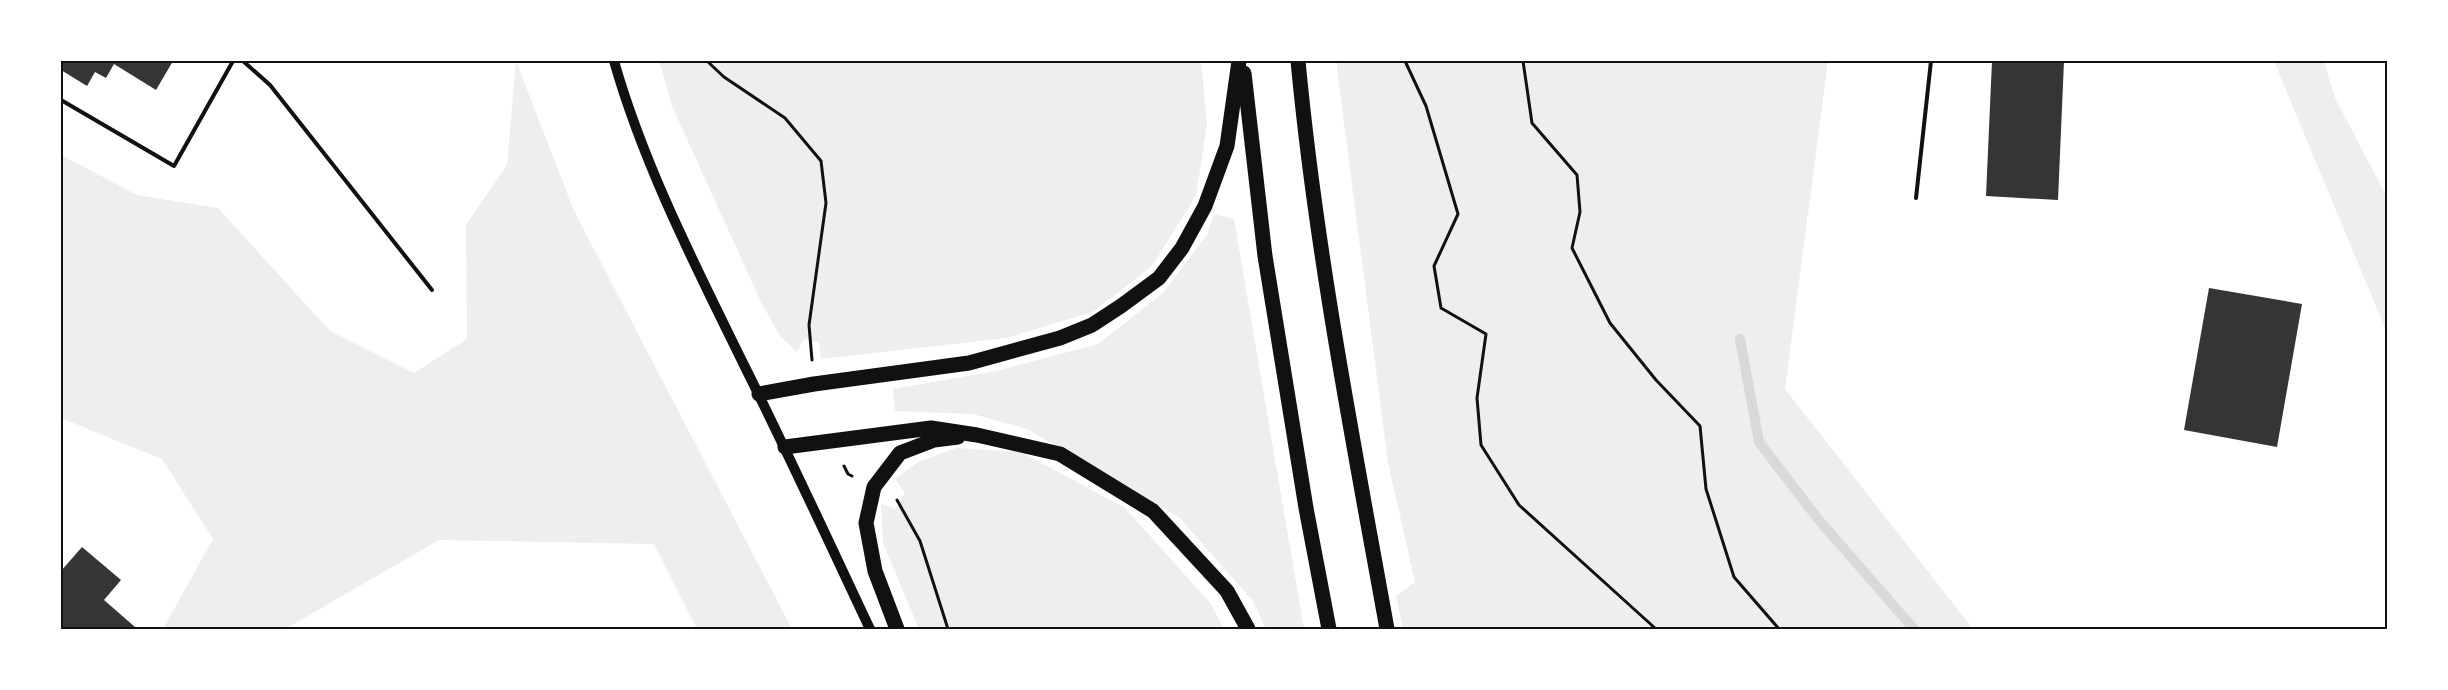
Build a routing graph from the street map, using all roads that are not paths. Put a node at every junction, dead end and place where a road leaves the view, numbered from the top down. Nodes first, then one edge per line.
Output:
1 (233, 61) edge
2 (243, 61) edge
3 (614, 61) edge
4 (1241, 61) edge
5 (1298, 61) edge
6 (1931, 61) edge
7 (61, 100) edge
8 (1916, 198) dead end
9 (432, 290) dead end
10 (759, 394) junction
11 (977, 435) junction
12 (785, 447) junction
13 (870, 629) edge
14 (897, 629) edge
15 (1248, 629) edge
16 (1329, 629) edge
17 (1387, 629) edge

1 - 7 lane
2 - 9 lane
3 - 10 main road
4 - 10 highway
4 - 16 highway
5 - 17 highway
6 - 8 lane
10 - 12 main road
11 - 12 highway
11 - 14 highway
11 - 15 highway
12 - 13 main road

